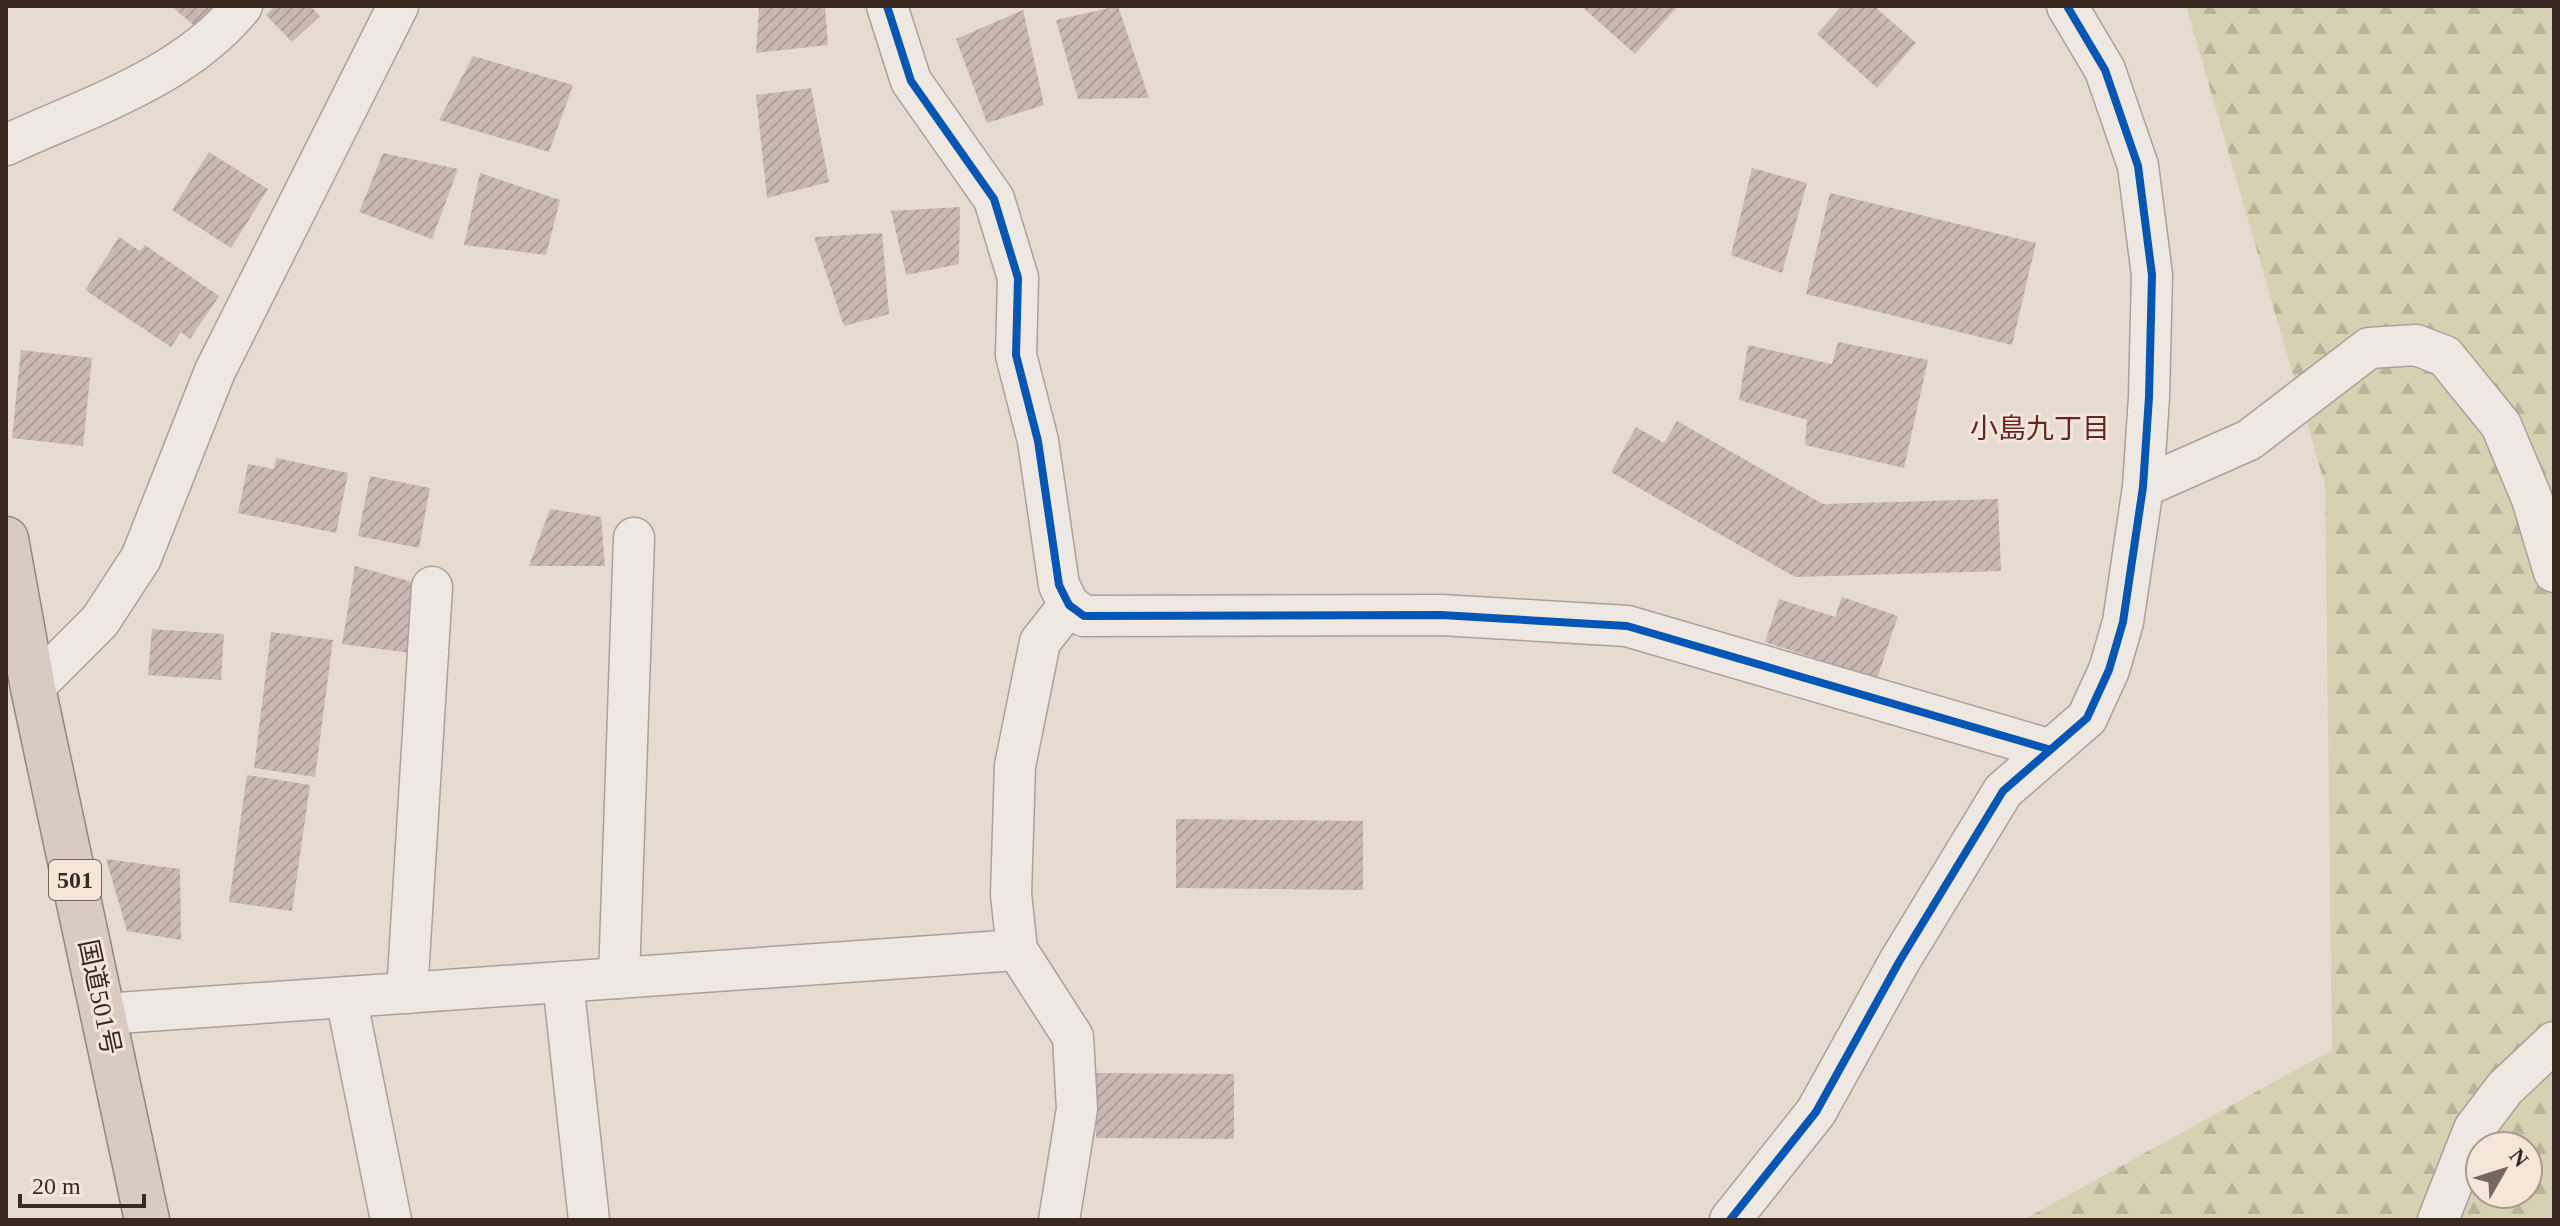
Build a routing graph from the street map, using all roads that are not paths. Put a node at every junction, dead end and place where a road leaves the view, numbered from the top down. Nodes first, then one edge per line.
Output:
1 (242, 6) edge
2 (398, 6) edge
3 (887, 6) edge
4 (2067, 6) edge
5 (6, 145) edge
6 (2143, 487) junction
7 (634, 538) dead end
8 (6, 539) edge
9 (2554, 572) edge
10 (432, 587) dead end
11 (1069, 605) junction
12 (33, 688) junction
13 (2048, 749) junction
14 (1017, 950) junction
15 (619, 978) junction
16 (563, 982) junction
17 (407, 993) junction
18 (346, 997) junction
19 (104, 1014) junction
20 (2554, 1042) edge
21 (147, 1220) edge
22 (391, 1220) edge
23 (589, 1220) edge
24 (1059, 1220) edge
25 (1730, 1220) edge
26 (2438, 1220) edge

1 - 5 street
2 - 12 street
3 - 11 street
4 - 6 street
6 - 9 street
6 - 13 street
7 - 15 street
8 - 12 highway, 国道501号 / 501
10 - 17 street
11 - 13 street
11 - 14 street
12 - 19 highway, 国道501号 / 501
13 - 25 street
14 - 15 street
14 - 24 street
15 - 16 street
16 - 17 street
16 - 23 street
17 - 18 street
18 - 19 street
18 - 22 street
19 - 21 highway, 国道501号 / 501
20 - 26 street

